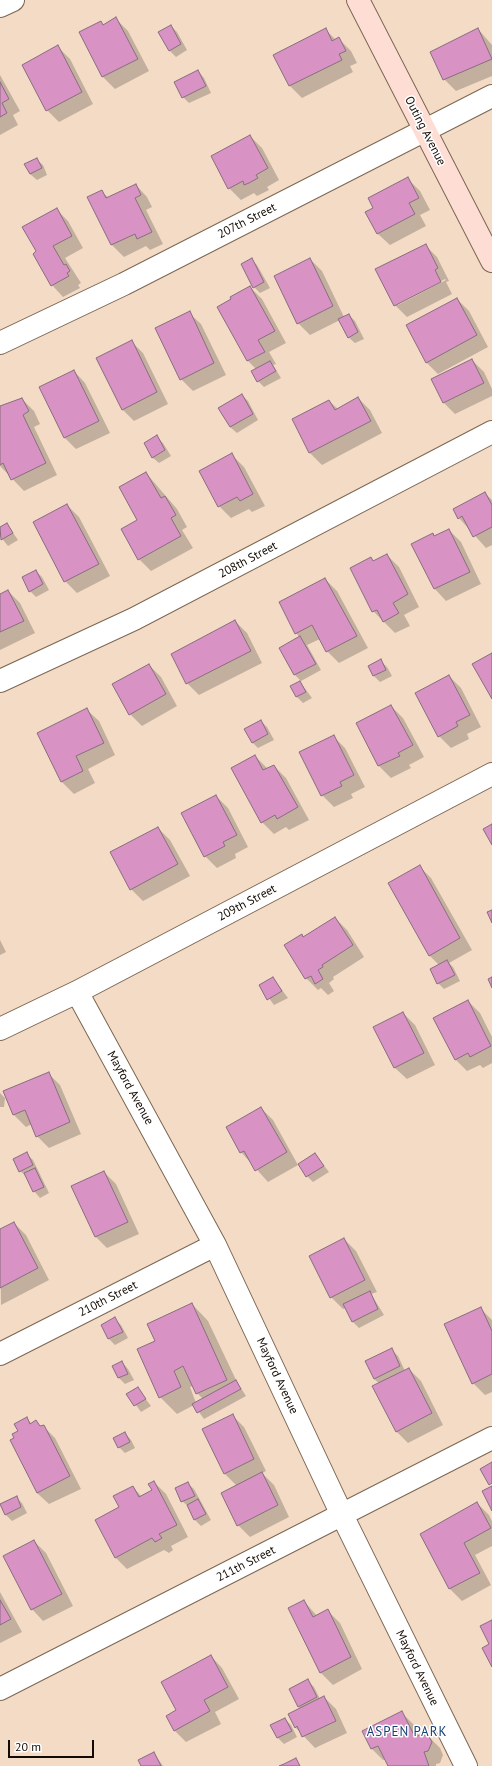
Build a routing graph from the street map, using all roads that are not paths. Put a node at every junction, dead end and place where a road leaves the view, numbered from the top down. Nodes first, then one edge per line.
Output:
1 (13, 0) edge
2 (358, 0) edge
3 (0, 6) edge
4 (492, 96) edge
5 (424, 130) junction
6 (492, 262) edge
7 (0, 343) edge
8 (492, 432) edge
9 (0, 681) edge
10 (492, 774) edge
11 (78, 992) junction
12 (0, 1029) edge
13 (215, 1245) junction
14 (0, 1354) edge
15 (492, 1438) edge
16 (342, 1515) junction
17 (0, 1689) edge
18 (466, 1766) edge

1 - 3 street
2 - 5 street, Outing Avenue
4 - 5 street, 207th Street
5 - 6 street, Outing Avenue
5 - 7 street, 207th Street
8 - 9 street, 208th Street
10 - 11 street, 209th Street
11 - 12 street, 209th Street
11 - 13 street, Mayford Avenue
13 - 14 street, 210th Street
13 - 16 street, Mayford Avenue
15 - 16 street, 211th Street
16 - 17 street, 211th Street
16 - 18 street, Mayford Avenue

